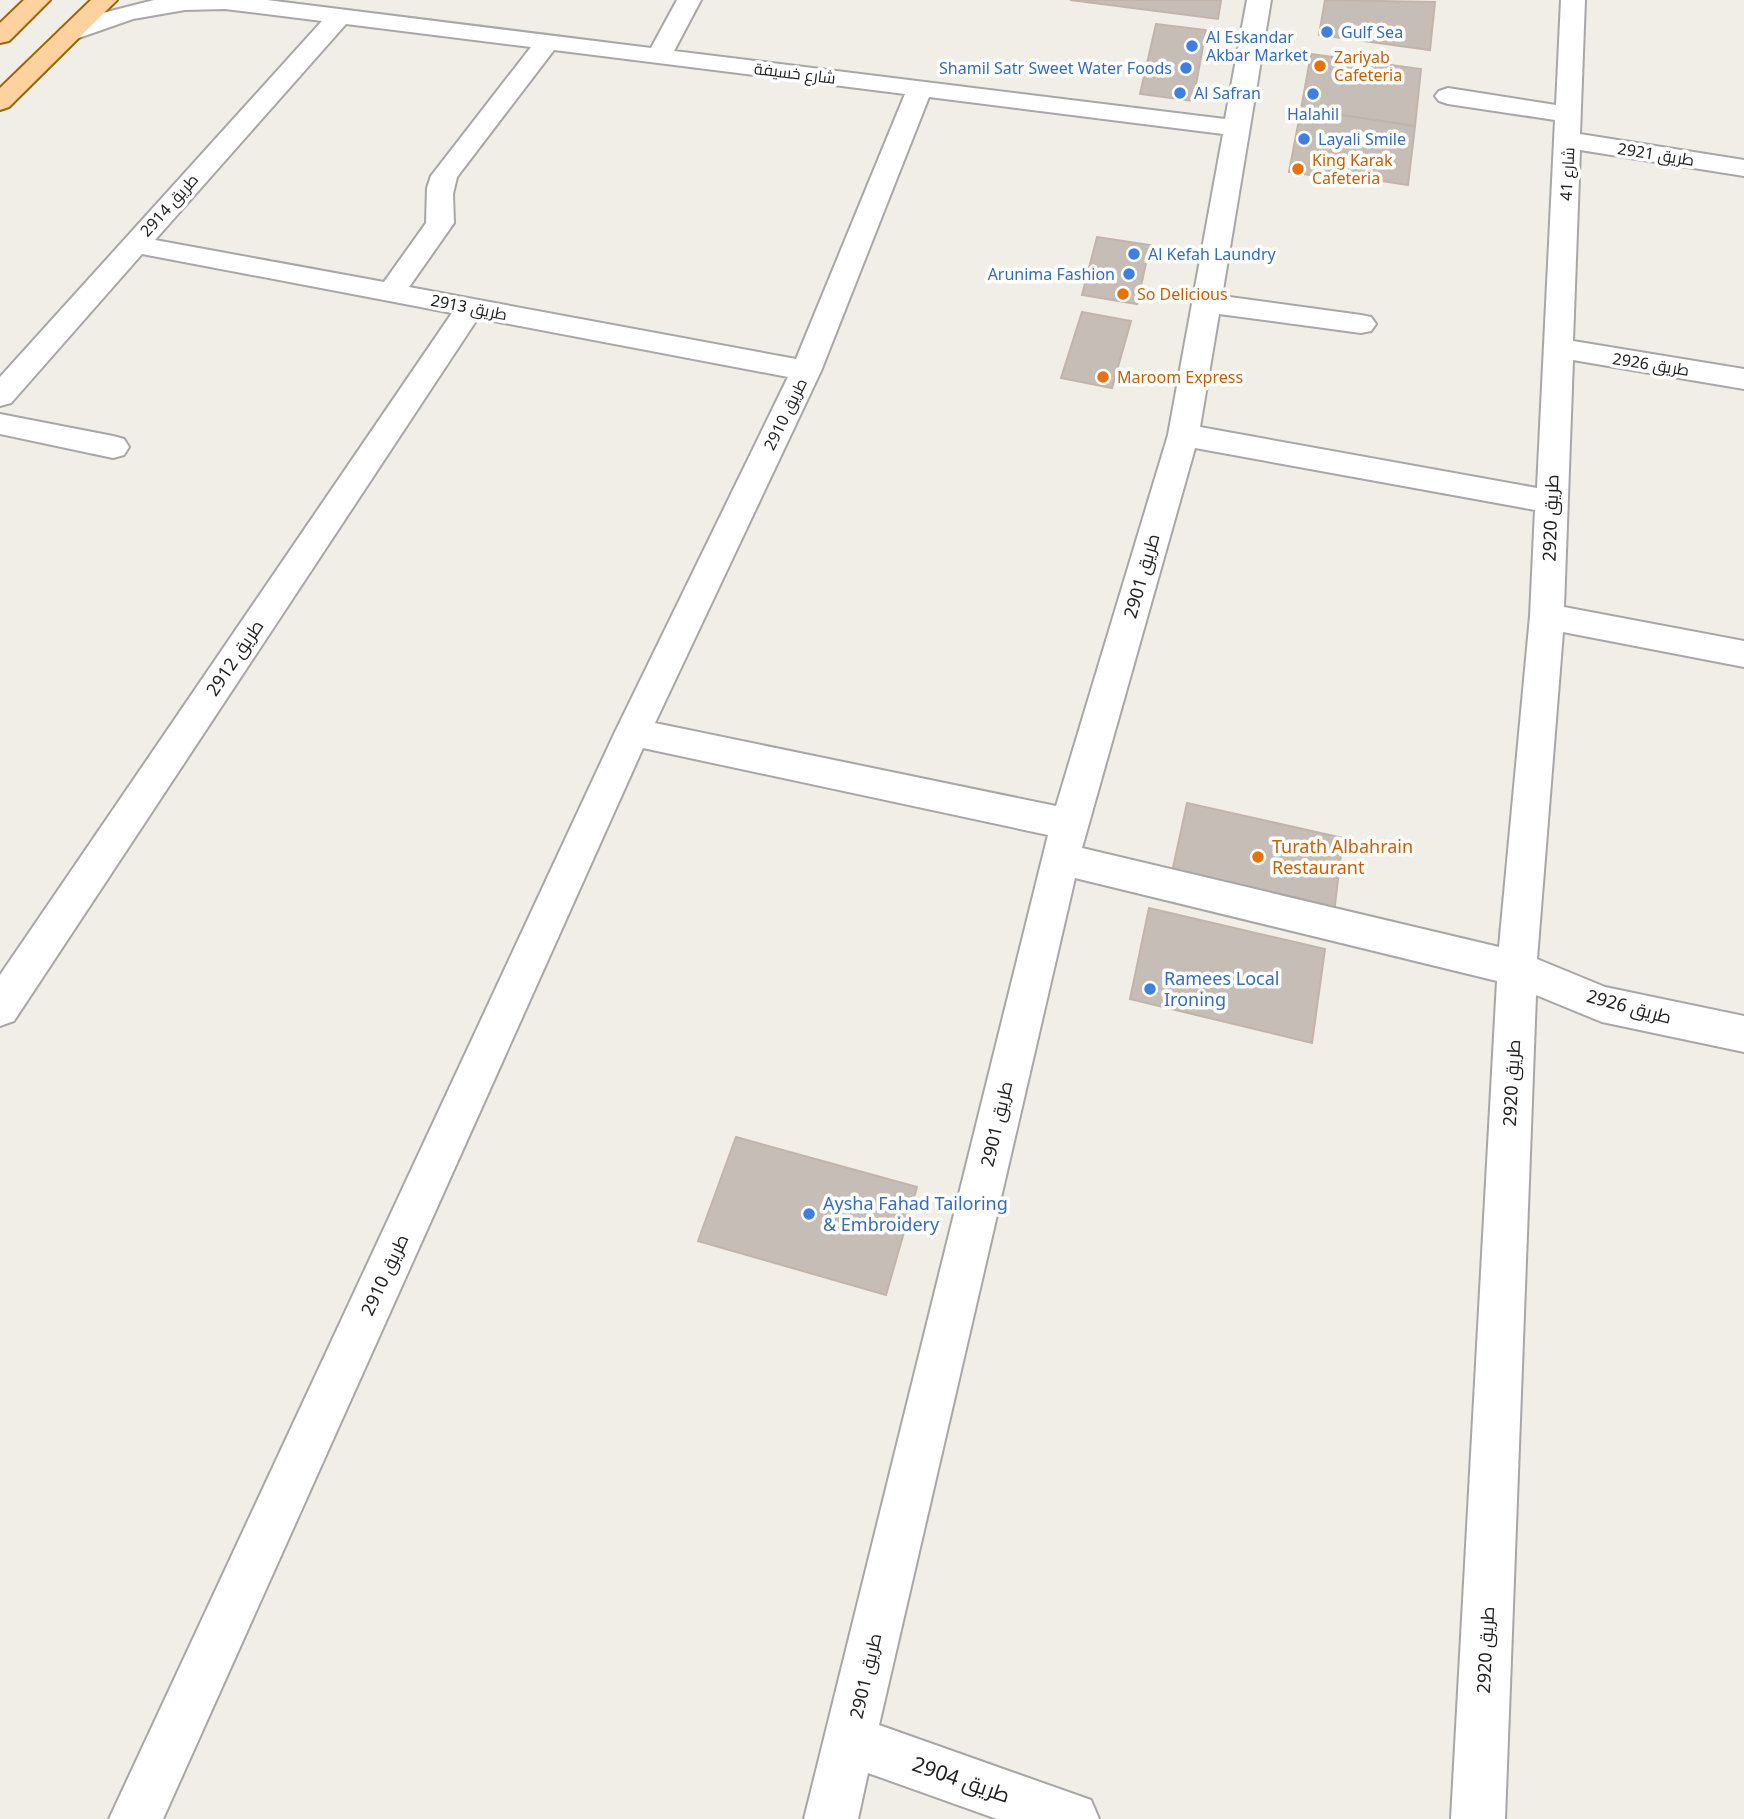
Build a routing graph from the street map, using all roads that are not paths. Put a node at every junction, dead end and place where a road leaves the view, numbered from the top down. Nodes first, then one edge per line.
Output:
1 (38, 0) edge
2 (105, 0) edge
3 (689, 0) edge
4 (1259, 0) edge
5 (1573, 0) edge
6 (223, 1) edge
7 (340, 16) junction
8 (70, 34) junction
9 (0, 36) edge
10 (548, 42) junction
11 (659, 56) junction
12 (920, 89) junction
13 (1448, 96) dead end
14 (0, 102) edge
15 (1236, 128) junction
16 (1569, 128) junction
17 (1744, 168) edge
18 (133, 244) junction
19 (392, 291) junction
20 (1206, 303) junction
21 (471, 307) junction
22 (1361, 324) dead end
23 (1558, 348) junction
24 (806, 371) junction
25 (1744, 379) edge
26 (0, 396) edge
27 (0, 424) edge
28 (1183, 435) junction
29 (113, 447) dead end
30 (1551, 502) junction
31 (1547, 615) junction
32 (1744, 654) edge
33 (633, 732) junction
34 (1065, 842) junction
35 (1517, 969) junction
36 (0, 1008) edge
37 (1744, 1034) edge
38 (850, 1741) junction
39 (136, 1819) edge
40 (831, 1819) edge
41 (1072, 1819) edge
42 (1478, 1819) edge

1 - 9 main road
2 - 8 main road
3 - 11 street
4 - 15 street
5 - 16 street, شارع 41
6 - 7 street, شارع خسيفة
6 - 8 street, شارع خسيفة
7 - 10 street, شارع خسيفة
7 - 18 street, طريق 2914
8 - 14 main road
10 - 11 street, شارع خسيفة
10 - 19 street
11 - 12 street, شارع خسيفة
12 - 15 street, شارع خسيفة
12 - 24 street, طريق 2910
13 - 16 street, طريق 2921
15 - 20 street, طريق 2901
16 - 17 street, طريق 2921
16 - 23 street, شارع 41
18 - 19 street, طريق 2913
18 - 26 street, طريق 2914
19 - 21 street, طريق 2913
20 - 22 street
20 - 28 street, طريق 2901
21 - 24 street, طريق 2913
21 - 36 street, طريق 2912
23 - 25 street, طريق 2926
23 - 30 street, طريق 2920
24 - 33 street, طريق 2910
27 - 29 street
28 - 30 street
28 - 34 street, طريق 2901
30 - 31 street, طريق 2920
31 - 32 street
31 - 35 street, طريق 2920
33 - 34 street
33 - 39 street, طريق 2910
34 - 35 street, طريق 2926
34 - 38 street, طريق 2901
35 - 37 street, طريق 2926
35 - 42 street, طريق 2920
38 - 40 street, طريق 2901
38 - 41 street, طريق 2904

